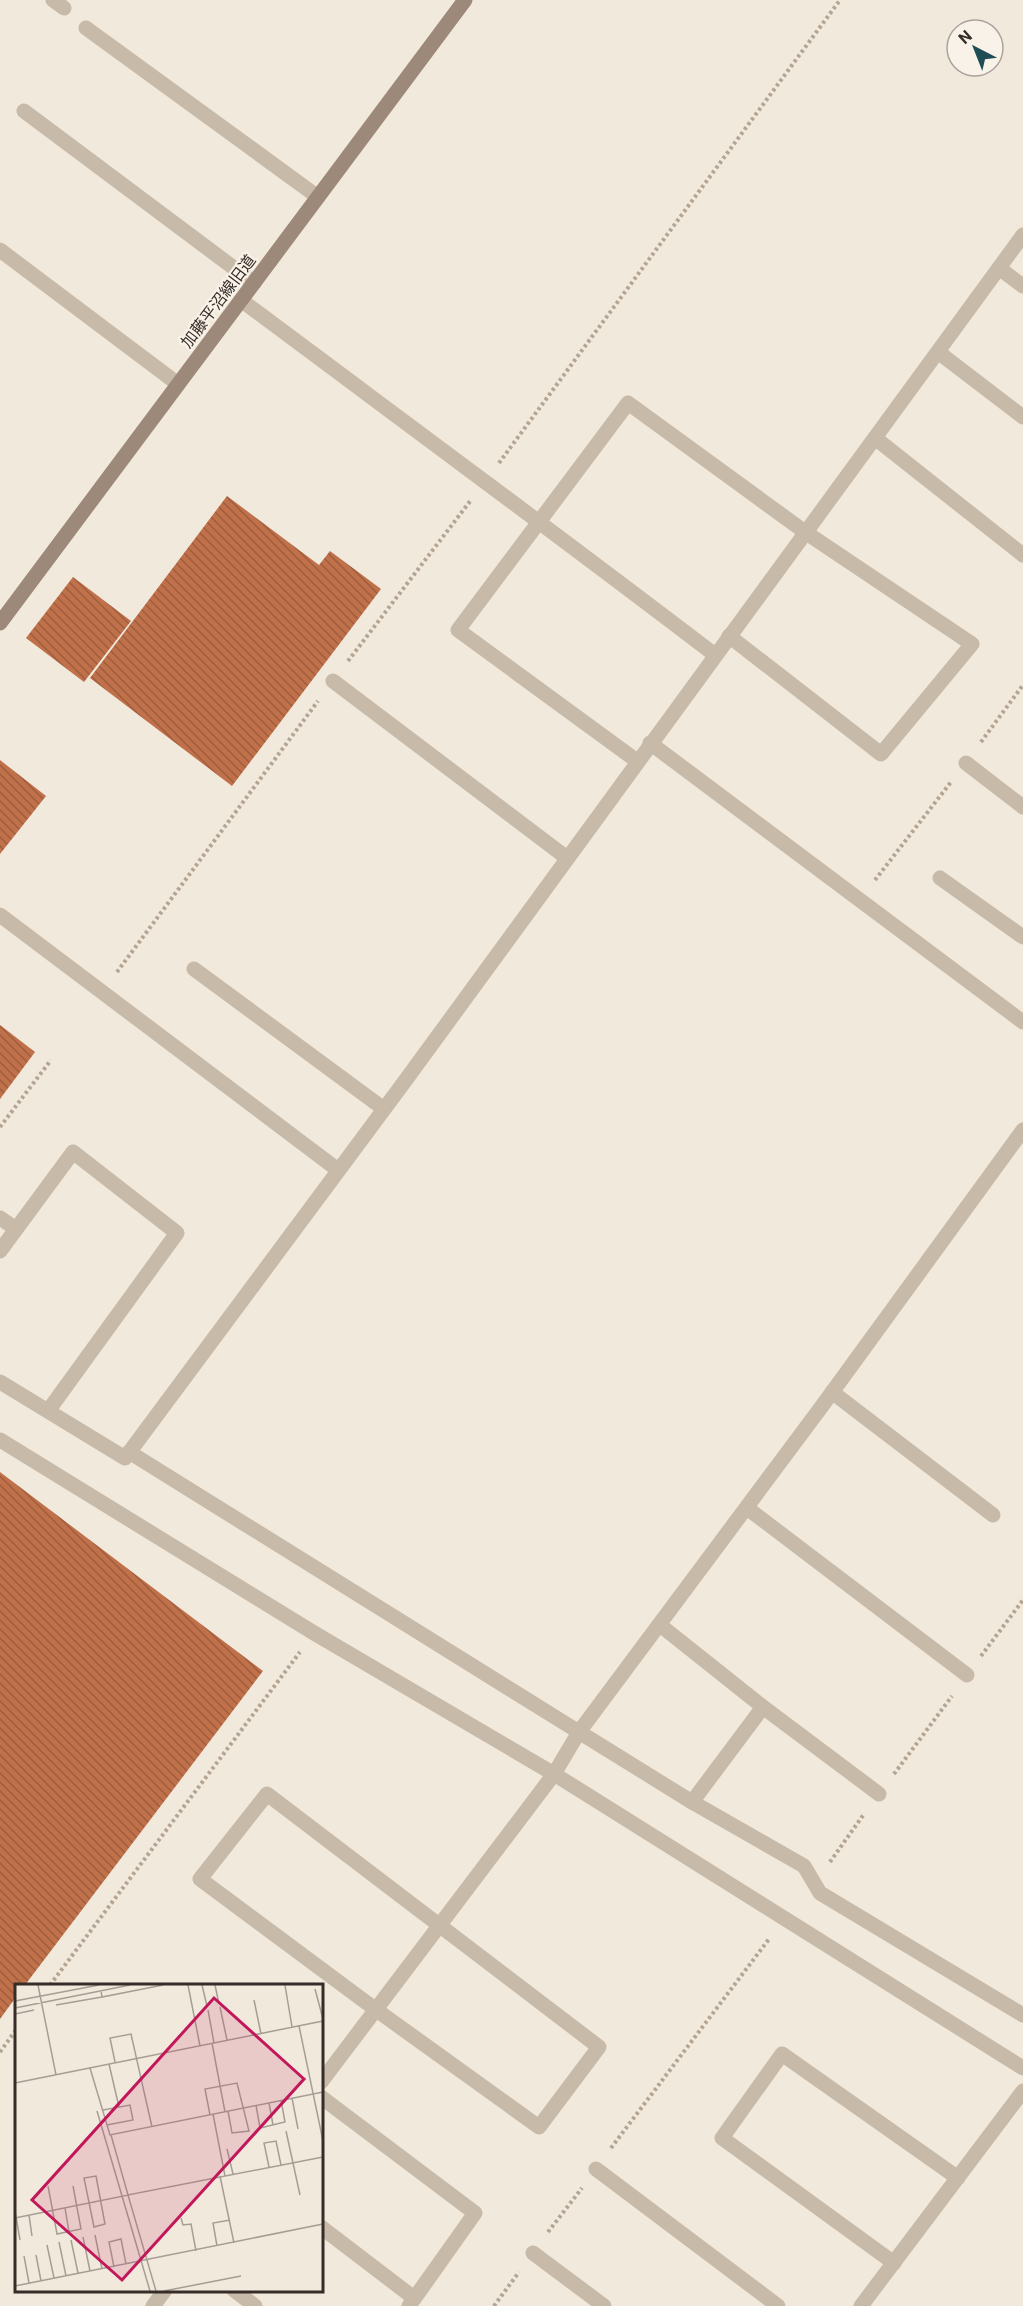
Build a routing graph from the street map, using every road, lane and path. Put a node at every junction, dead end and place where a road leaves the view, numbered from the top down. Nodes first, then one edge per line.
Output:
1 (465, 0) edge
2 (86, 28) dead end
3 (24, 111) dead end
4 (318, 197) junction
5 (1023, 235) edge
6 (0, 250) edge
7 (999, 268) junction
8 (254, 283) junction
9 (1023, 286) edge
10 (241, 300) junction
11 (938, 352) junction
12 (178, 384) junction
13 (1023, 417) edge
14 (875, 438) junction
15 (539, 520) junction
16 (805, 532) junction
17 (1023, 555) edge
18 (0, 623) edge
19 (729, 636) junction
20 (715, 655) junction
21 (333, 681) dead end
22 (1023, 685) edge
23 (651, 743) junction
24 (637, 762) junction
25 (966, 764) junction
26 (1023, 807) edge
27 (567, 858) junction
28 (940, 878) dead end
29 (859, 899) junction
30 (0, 915) edge
31 (1023, 938) edge
32 (194, 969) dead end
33 (1023, 1022) edge
34 (51, 1060) dead end
35 (384, 1109) junction
36 (0, 1127) edge
37 (1023, 1130) edge
38 (338, 1170) junction
39 (0, 1218) edge
40 (16, 1229) junction
41 (0, 1251) edge
42 (0, 1382) edge
43 (832, 1392) junction
44 (48, 1411) junction
45 (0, 1440) edge
46 (129, 1452) junction
47 (747, 1508) junction
48 (993, 1515) dead end
49 (1023, 1599) edge
50 (660, 1625) junction
51 (314, 1633) junction
52 (967, 1675) junction
53 (764, 1707) junction
54 (579, 1732) junction
55 (557, 1769) junction
56 (879, 1794) junction
57 (692, 1802) junction
58 (812, 1878) junction
59 (784, 1919) junction
60 (439, 1924) junction
61 (51, 1984) edge
62 (375, 2009) junction
63 (1023, 2015) edge
64 (15, 2031) edge
65 (0, 2052) edge
66 (1023, 2068) edge
67 (322, 2081) edge
68 (1023, 2091) edge
69 (322, 2098) edge
70 (596, 2169) joint
71 (958, 2178) junction
72 (322, 2228) edge
73 (533, 2253) dead end
74 (894, 2263) junction
75 (164, 2291) edge
76 (236, 2291) edge
77 (411, 2302) edge
78 (153, 2306) edge
79 (255, 2306) edge
80 (604, 2306) edge
81 (778, 2306) edge
82 (861, 2306) edge

1 - 4 street, 加藤平沼線旧道
2 - 4 street
3 - 8 street
4 - 8 street, 加藤平沼線旧道
5 - 7 street
6 - 12 street
7 - 9 street
7 - 11 street
8 - 10 street, 加藤平沼線旧道
10 - 12 street, 加藤平沼線旧道
10 - 15 street
11 - 13 street
11 - 14 street
12 - 18 street, 加藤平沼線旧道
14 - 16 street
14 - 17 street
15 - 16 street
15 - 20 street
15 - 24 street
16 - 19 street
16 - 19 street
19 - 20 street
20 - 23 street
21 - 27 street
22 - 25 path
23 - 24 street
23 - 29 street
24 - 27 street
25 - 26 street
25 - 29 path
27 - 35 street
28 - 31 street
29 - 33 street
30 - 38 street
32 - 35 street
34 - 36 path
35 - 38 street
37 - 43 street
38 - 46 street
39 - 40 street
40 - 41 street
40 - 44 street
42 - 44 street
43 - 47 street
43 - 48 street
44 - 46 street
45 - 51 street
46 - 54 street
47 - 50 street
47 - 52 street
49 - 52 path
50 - 53 street
50 - 54 street
51 - 55 street
51 - 61 path
52 - 56 path
53 - 56 street
53 - 57 street
54 - 55 street
54 - 57 street
55 - 59 street
55 - 60 street
56 - 58 path
57 - 58 street
58 - 63 street
59 - 66 street
59 - 70 path
60 - 62 street
60 - 62 street
60 - 62 street
62 - 67 street
64 - 65 path
68 - 71 street
69 - 77 street
70 - 81 street
71 - 74 street
71 - 74 street
72 - 77 street
73 - 80 street
74 - 82 street
75 - 78 street
76 - 79 street

